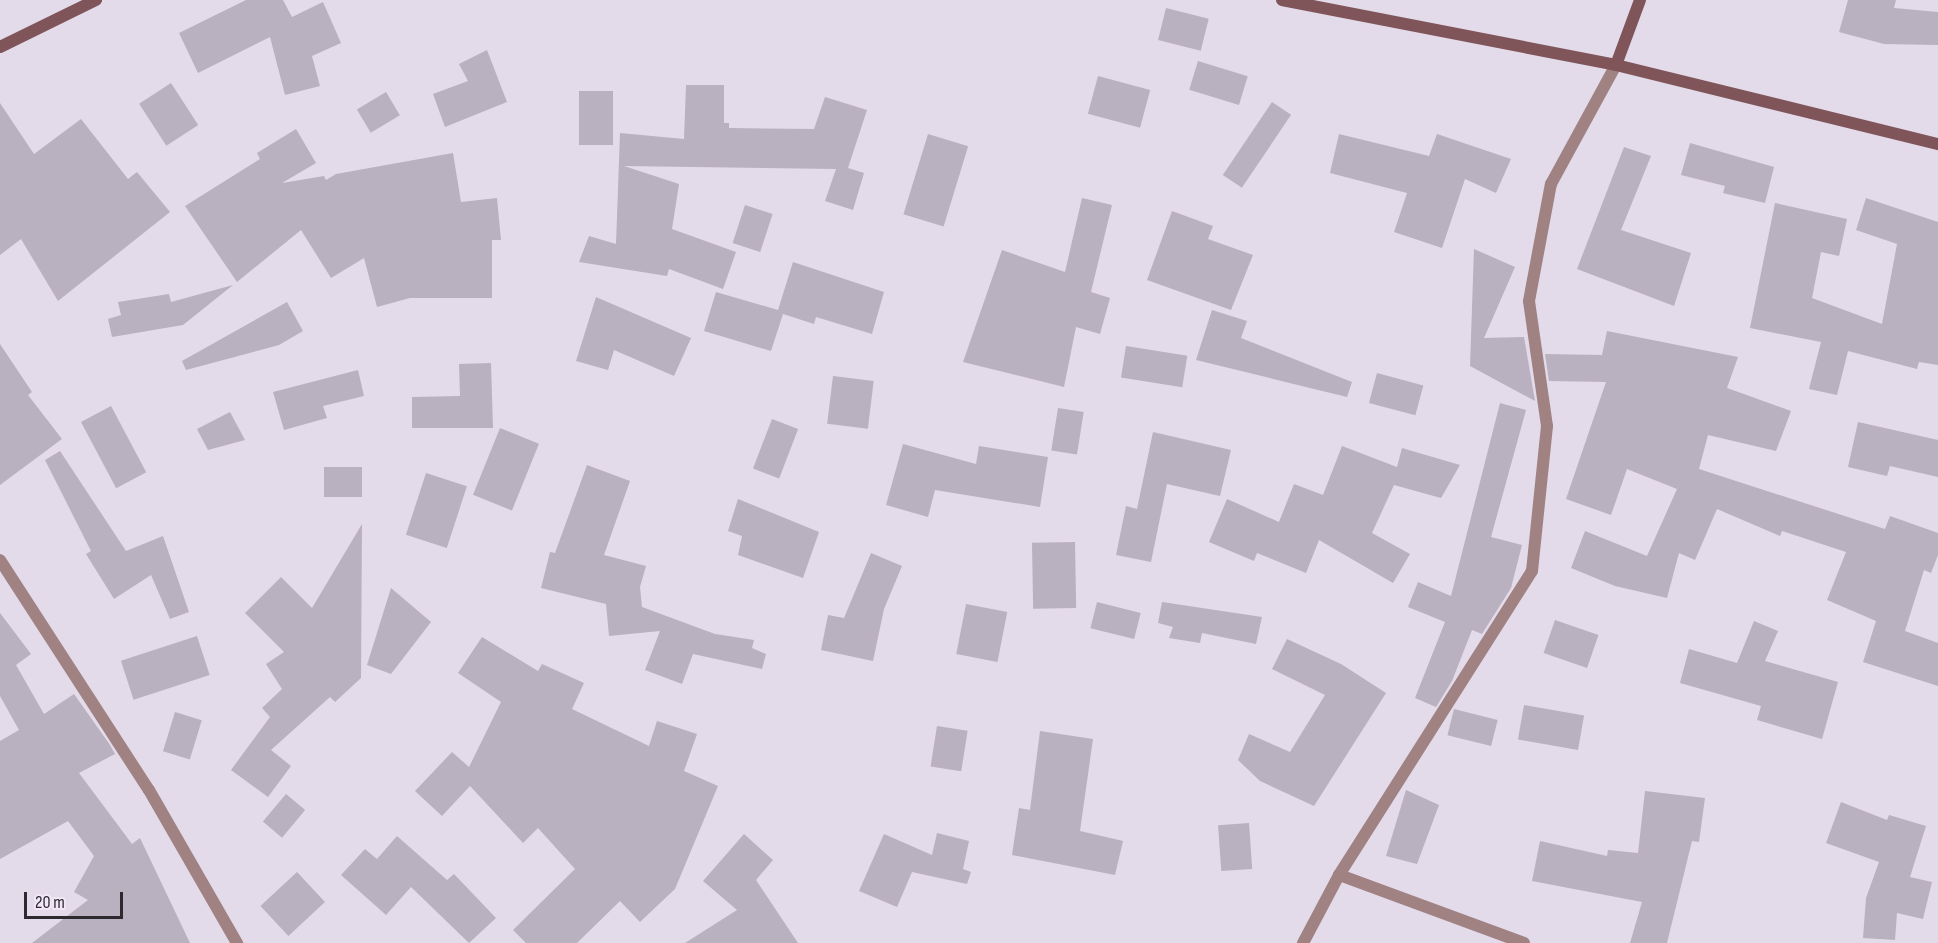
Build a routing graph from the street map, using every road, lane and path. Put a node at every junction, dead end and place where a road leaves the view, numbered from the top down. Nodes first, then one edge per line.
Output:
1 (96, 0) edge
2 (1282, 0) edge
3 (1640, 0) edge
4 (0, 47) edge
5 (1616, 65) junction
6 (1938, 144) edge
7 (0, 560) edge
8 (1340, 875) junction
9 (237, 943) edge
10 (1303, 943) edge
11 (1524, 943) edge

1 - 4 main road
2 - 5 main road
3 - 5 main road
5 - 6 main road
5 - 8 street
7 - 9 street
8 - 10 street
8 - 11 street

